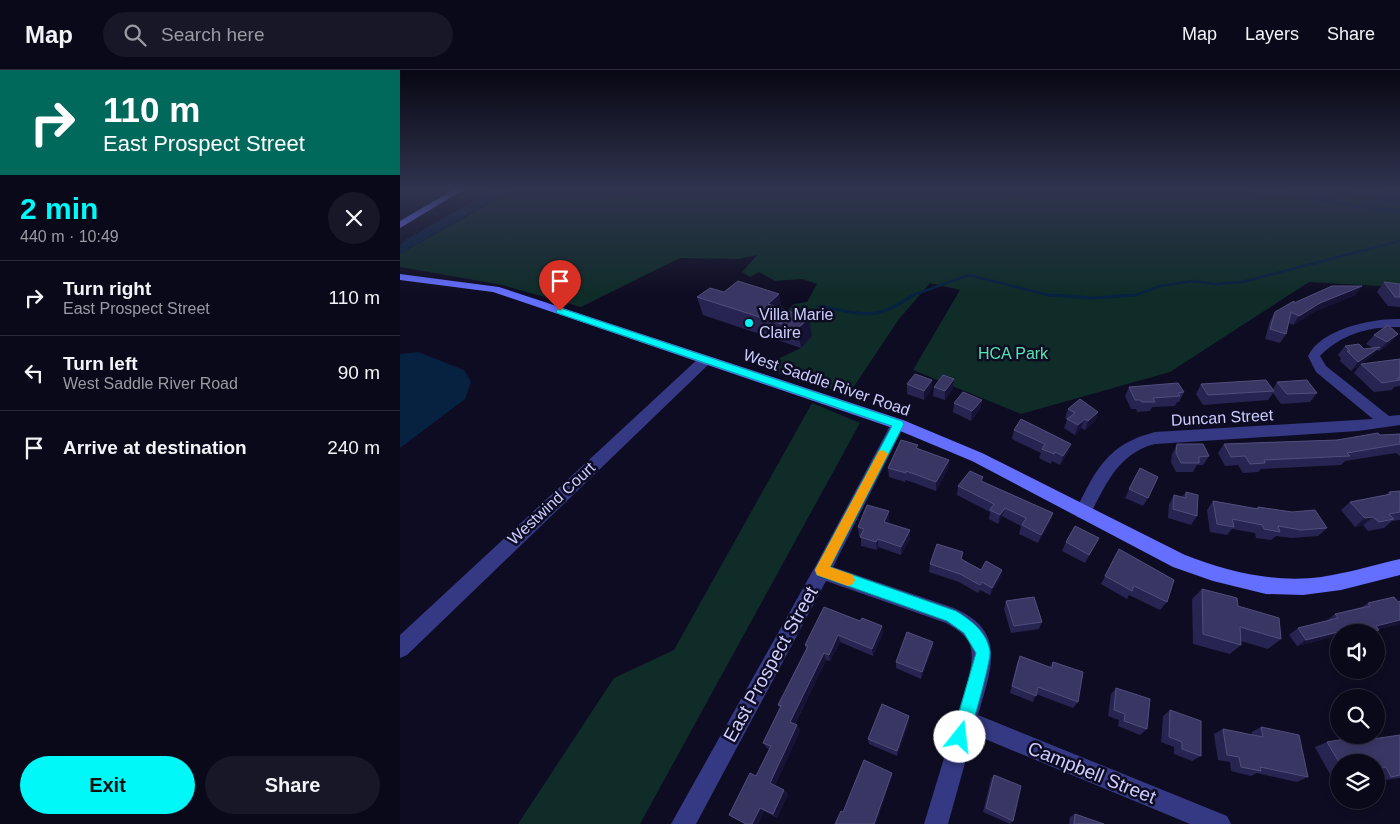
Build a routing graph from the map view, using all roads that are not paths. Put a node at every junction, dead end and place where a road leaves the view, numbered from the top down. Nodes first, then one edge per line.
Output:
1 (400, 277) edge
2 (1400, 323) edge
3 (705, 360) junction
4 (1394, 421) edge
5 (898, 424) junction
6 (1083, 512) junction
7 (1400, 567) edge
8 (822, 570) junction
9 (400, 648) edge
10 (965, 720) junction
11 (683, 824) edge
12 (936, 824) edge
13 (1218, 824) edge

1 - 3 street, West Saddle River Road
2 - 4 street
3 - 5 street, West Saddle River Road
3 - 9 street, Westwind Court
4 - 6 street, Duncan Street
5 - 6 street, West Saddle River Road
5 - 8 street, East Prospect Street
6 - 7 street, West Saddle River Road
8 - 10 street
8 - 11 street, East Prospect Street
10 - 12 street
10 - 13 street, Campbell Street

